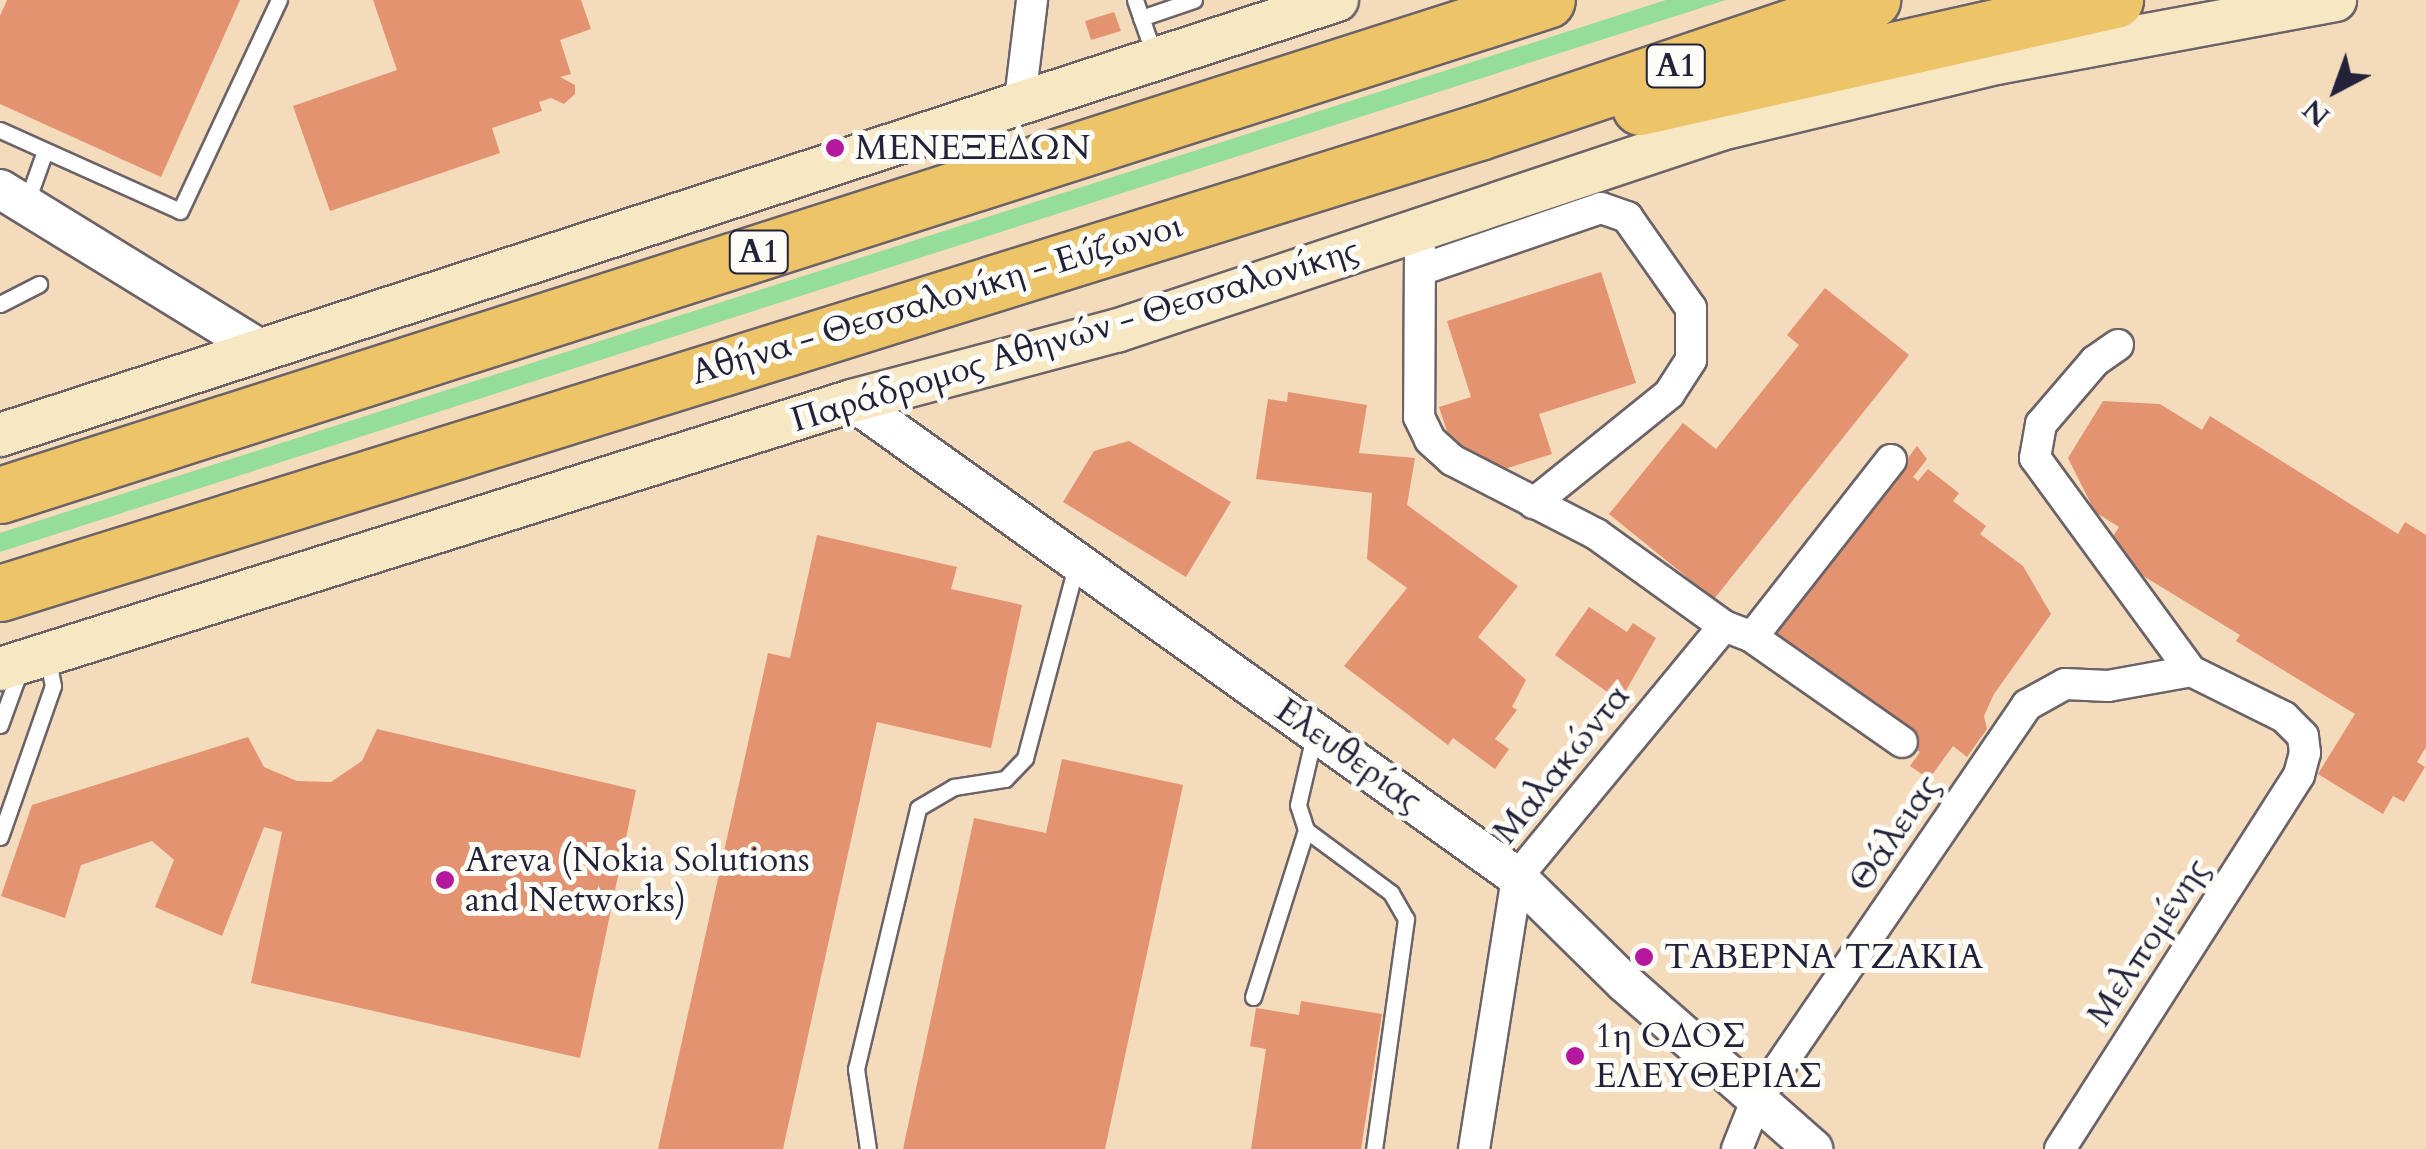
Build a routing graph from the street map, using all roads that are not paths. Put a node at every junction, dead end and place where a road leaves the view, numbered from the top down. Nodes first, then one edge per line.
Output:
1 (279, 0) edge
2 (1032, 0) edge
3 (1135, 0) edge
4 (1194, 0) edge
5 (1337, 0) edge
6 (1547, 0) edge
7 (1872, 0) edge
8 (2116, 0) edge
9 (2335, 0) edge
10 (1141, 18) junction
11 (1156, 61) junction
12 (1019, 108) junction
13 (0, 130) edge
14 (1479, 132) junction
15 (45, 151) junction
16 (13, 197) edge
17 (1420, 250) junction
18 (38, 284) dead end
19 (0, 304) edge
20 (2118, 345) dead end
21 (257, 347) junction
22 (852, 401) junction
23 (0, 436) edge
24 (1890, 460) dead end
25 (0, 495) edge
26 (1534, 503) junction
27 (1076, 566) junction
28 (0, 594) edge
29 (1724, 626) junction
30 (1752, 638) junction
31 (23, 662) edge
32 (2190, 672) junction
33 (0, 724) edge
34 (1315, 730) junction
35 (1902, 742) dead end
36 (1306, 830) junction
37 (0, 837) edge
38 (1518, 876) junction
39 (1253, 998) dead end
40 (1756, 1102) junction
41 (868, 1149) edge
42 (1374, 1149) edge
43 (1474, 1149) edge
44 (1737, 1149) edge
45 (1813, 1149) edge
46 (2060, 1149) edge

1 - 15 lane
2 - 12 street
3 - 10 lane
4 - 10 lane
5 - 11 main road
6 - 25 highway, Α1
7 - 14 highway, Αθήνα - Θεσσαλονίκη - Εύζωνοι / Α1
8 - 14 highway
9 - 17 main road, Παράδρομος Αθηνών - Θεσσαλονίκης
10 - 11 lane
11 - 12 main road
12 - 21 main road
13 - 15 lane
14 - 28 highway, Αθήνα - Θεσσαλονίκη - Εύζωνοι / Α1
15 - 16 lane
16 - 21 street
17 - 22 main road, Παράδρομος Αθηνών - Θεσσαλονίκης
17 - 26 street
17 - 26 street
18 - 19 lane
20 - 32 street
21 - 23 main road
22 - 27 street, Ελευθερίας
22 - 31 main road, Παράδρομος Αθηνών - Θεσσαλονίκης
24 - 30 street
26 - 29 street
27 - 34 street, Ελευθερίας
27 - 41 lane
29 - 30 street
29 - 38 street, Μαλακώντα
30 - 35 street
31 - 33 lane
31 - 37 lane
32 - 40 street, Θάλειας
32 - 46 street, Μελπομένης
34 - 36 lane
34 - 38 street, Ελευθερίας
36 - 39 lane
36 - 42 lane
38 - 40 street, Ελευθερίας
38 - 43 street, Μαλακώντα
40 - 44 street, Θάλειας
40 - 45 street, Ελευθερίας

